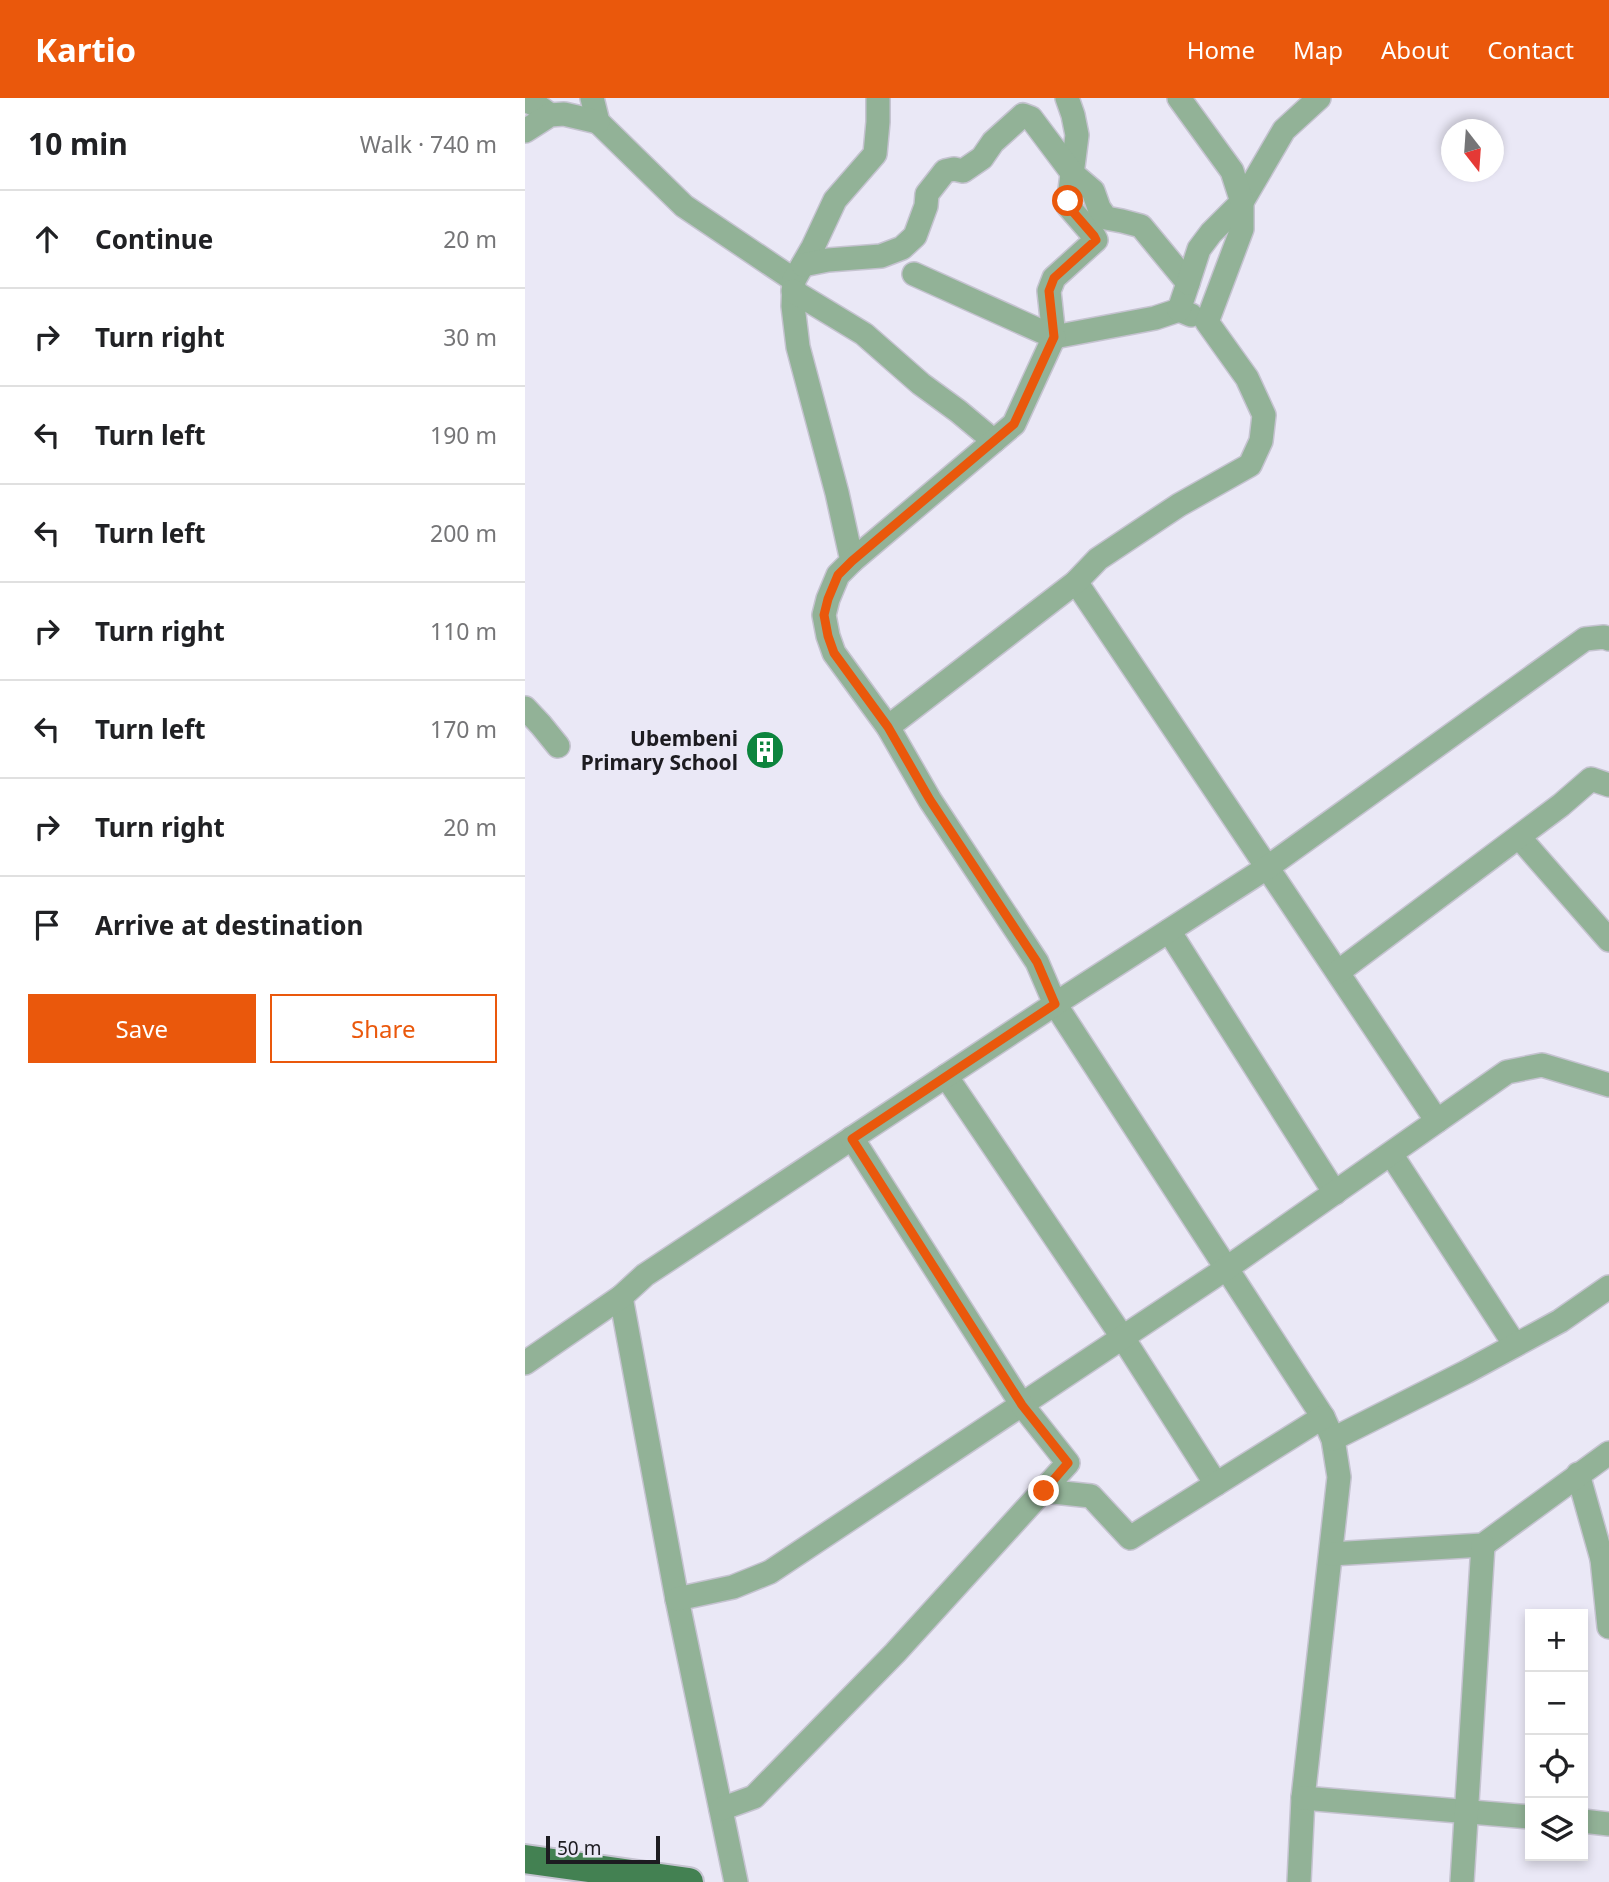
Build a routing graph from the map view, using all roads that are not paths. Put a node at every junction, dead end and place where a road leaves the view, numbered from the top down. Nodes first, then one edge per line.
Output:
1 (592, 98) edge
2 (878, 98) edge
3 (1067, 98) edge
4 (1179, 98) edge
5 (1319, 98) edge
6 (525, 100) edge
7 (550, 115) junction
8 (599, 121) junction
9 (525, 131) edge
10 (1073, 174) junction
11 (1243, 202) junction
12 (914, 274) dead end
13 (797, 279) junction
14 (1188, 283) junction
15 (1179, 310) junction
16 (1207, 322) junction
17 (1054, 337) junction
18 (994, 441) junction
19 (852, 561) junction
20 (1076, 582) junction
21 (1609, 639) edge
22 (525, 709) edge
23 (888, 727) junction
24 (558, 746) dead end
25 (1609, 785) edge
26 (1519, 837) junction
27 (1268, 867) junction
28 (1169, 931) junction
29 (1609, 940) edge
30 (1338, 972) junction
31 (1055, 1004) junction
32 (946, 1076) junction
33 (1609, 1085) edge
34 (1437, 1121) junction
35 (852, 1139) junction
36 (1391, 1154) junction
37 (1335, 1193) junction
38 (1227, 1268) junction
39 (1609, 1287) edge
40 (621, 1297) junction
41 (1122, 1338) junction
42 (1515, 1345) junction
43 (525, 1363) edge
44 (1022, 1405) junction
45 (1323, 1417) junction
46 (1333, 1439) junction
47 (1609, 1453) edge
48 (1068, 1463) junction
49 (1578, 1474) junction
50 (1216, 1483) junction
51 (1044, 1491) junction
52 (1091, 1496) junction
53 (1483, 1545) junction
54 (1331, 1554) junction
55 (1605, 1558) edge
56 (677, 1599) junction
57 (1609, 1627) edge
58 (1303, 1798) junction
59 (721, 1809) junction
60 (1465, 1811) junction
61 (1525, 1817) edge
62 (1588, 1822) edge
63 (1609, 1824) edge
64 (525, 1859) edge
65 (689, 1882) edge
66 (736, 1882) edge
67 (1299, 1882) edge
68 (1462, 1882) edge

1 - 8 street
2 - 13 street
3 - 10 street
4 - 11 street
5 - 11 street
6 - 7 street
7 - 8 street
7 - 9 street
8 - 13 street
10 - 13 street
10 - 14 street
10 - 17 street
11 - 14 street
11 - 16 street
12 - 17 street
13 - 18 street
13 - 19 street
14 - 15 street
15 - 16 street
15 - 17 street
16 - 20 street
17 - 18 street
18 - 19 street
19 - 23 street
20 - 23 street
20 - 27 street
21 - 27 street
22 - 24 street
23 - 31 street
25 - 26 street
26 - 29 street
26 - 30 street
27 - 28 street
27 - 30 street
28 - 31 street
28 - 37 street
30 - 34 street
31 - 32 street
31 - 38 street
32 - 35 street
32 - 41 street
33 - 34 street
34 - 36 street
35 - 40 street
35 - 44 street
36 - 37 street
36 - 42 street
37 - 38 street
38 - 41 street
38 - 45 street
39 - 42 street
40 - 43 street
40 - 56 street
41 - 44 street
41 - 50 street
42 - 46 street
44 - 48 street
44 - 56 street
45 - 46 street
45 - 50 street
46 - 54 street
47 - 49 street
48 - 51 street
48 - 52 street
49 - 53 street
49 - 55 street
50 - 52 street
51 - 52 street
51 - 59 street
53 - 54 street
53 - 60 street
54 - 58 street
55 - 57 street
56 - 59 street
58 - 60 street
58 - 67 street
59 - 66 street
60 - 61 street
60 - 68 street
62 - 63 street
64 - 65 main road

